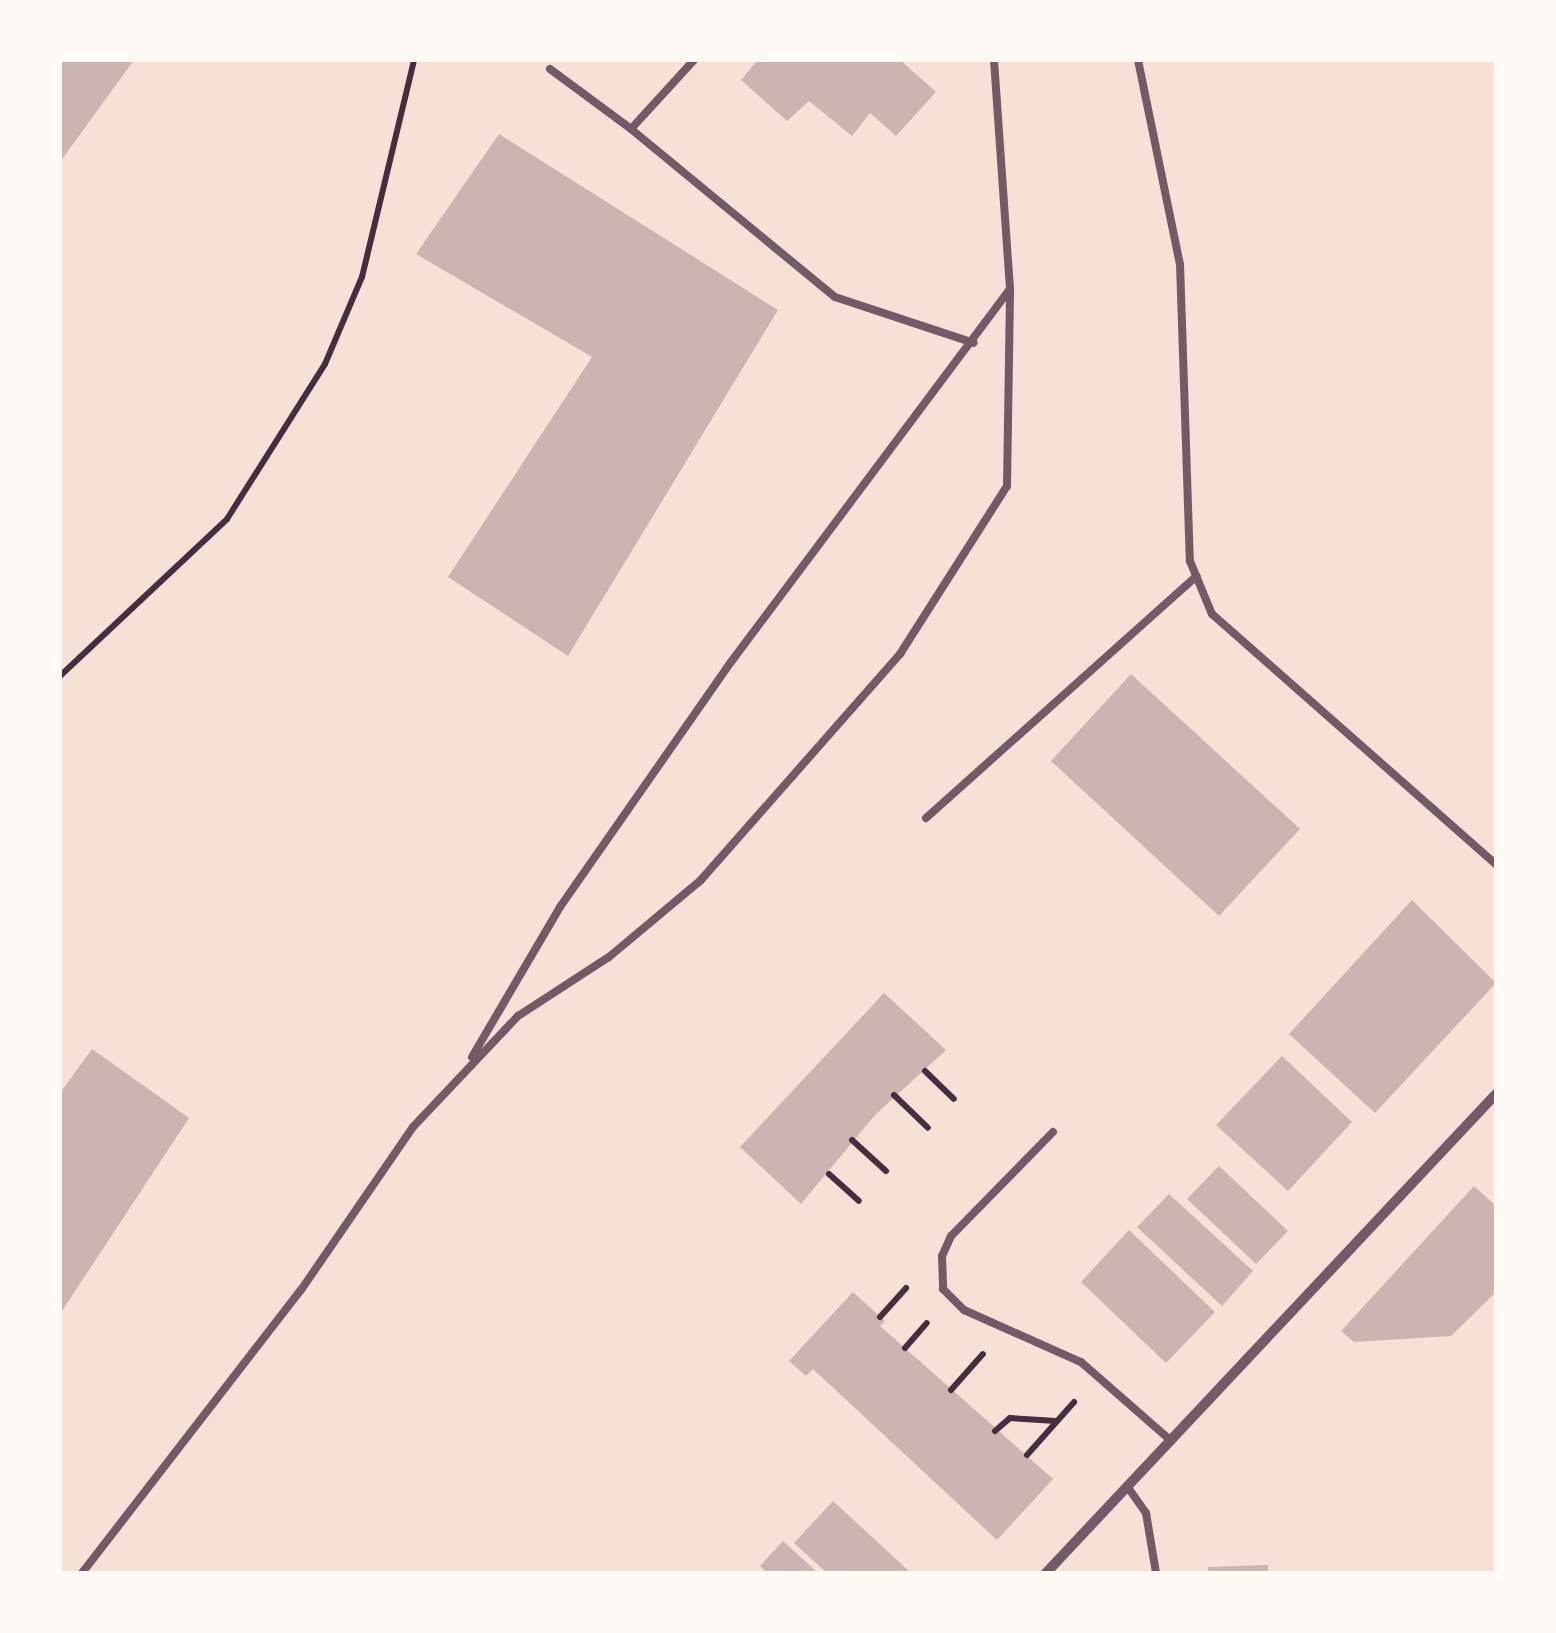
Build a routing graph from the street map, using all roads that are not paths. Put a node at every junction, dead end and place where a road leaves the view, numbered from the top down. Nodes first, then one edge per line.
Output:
1 (694, 60) edge
2 (994, 60) edge
3 (1138, 60) edge
4 (550, 69) dead end
5 (631, 129) junction
6 (1010, 289) junction
7 (974, 343) junction
8 (1197, 576) junction
9 (926, 818) dead end
10 (1496, 864) edge
11 (465, 1069) junction
12 (1496, 1094) edge
13 (1054, 1132) dead end
14 (1168, 1440) junction
15 (1126, 1486) junction
16 (82, 1573) edge
17 (1046, 1573) edge
18 (1156, 1573) edge

1 - 5 lane
2 - 6 lane
3 - 8 lane
4 - 5 lane
5 - 7 lane
6 - 7 lane
6 - 11 lane
7 - 11 lane
8 - 9 lane
8 - 10 lane
11 - 16 lane
12 - 14 street
13 - 14 lane
14 - 15 street
15 - 17 street
15 - 18 lane

